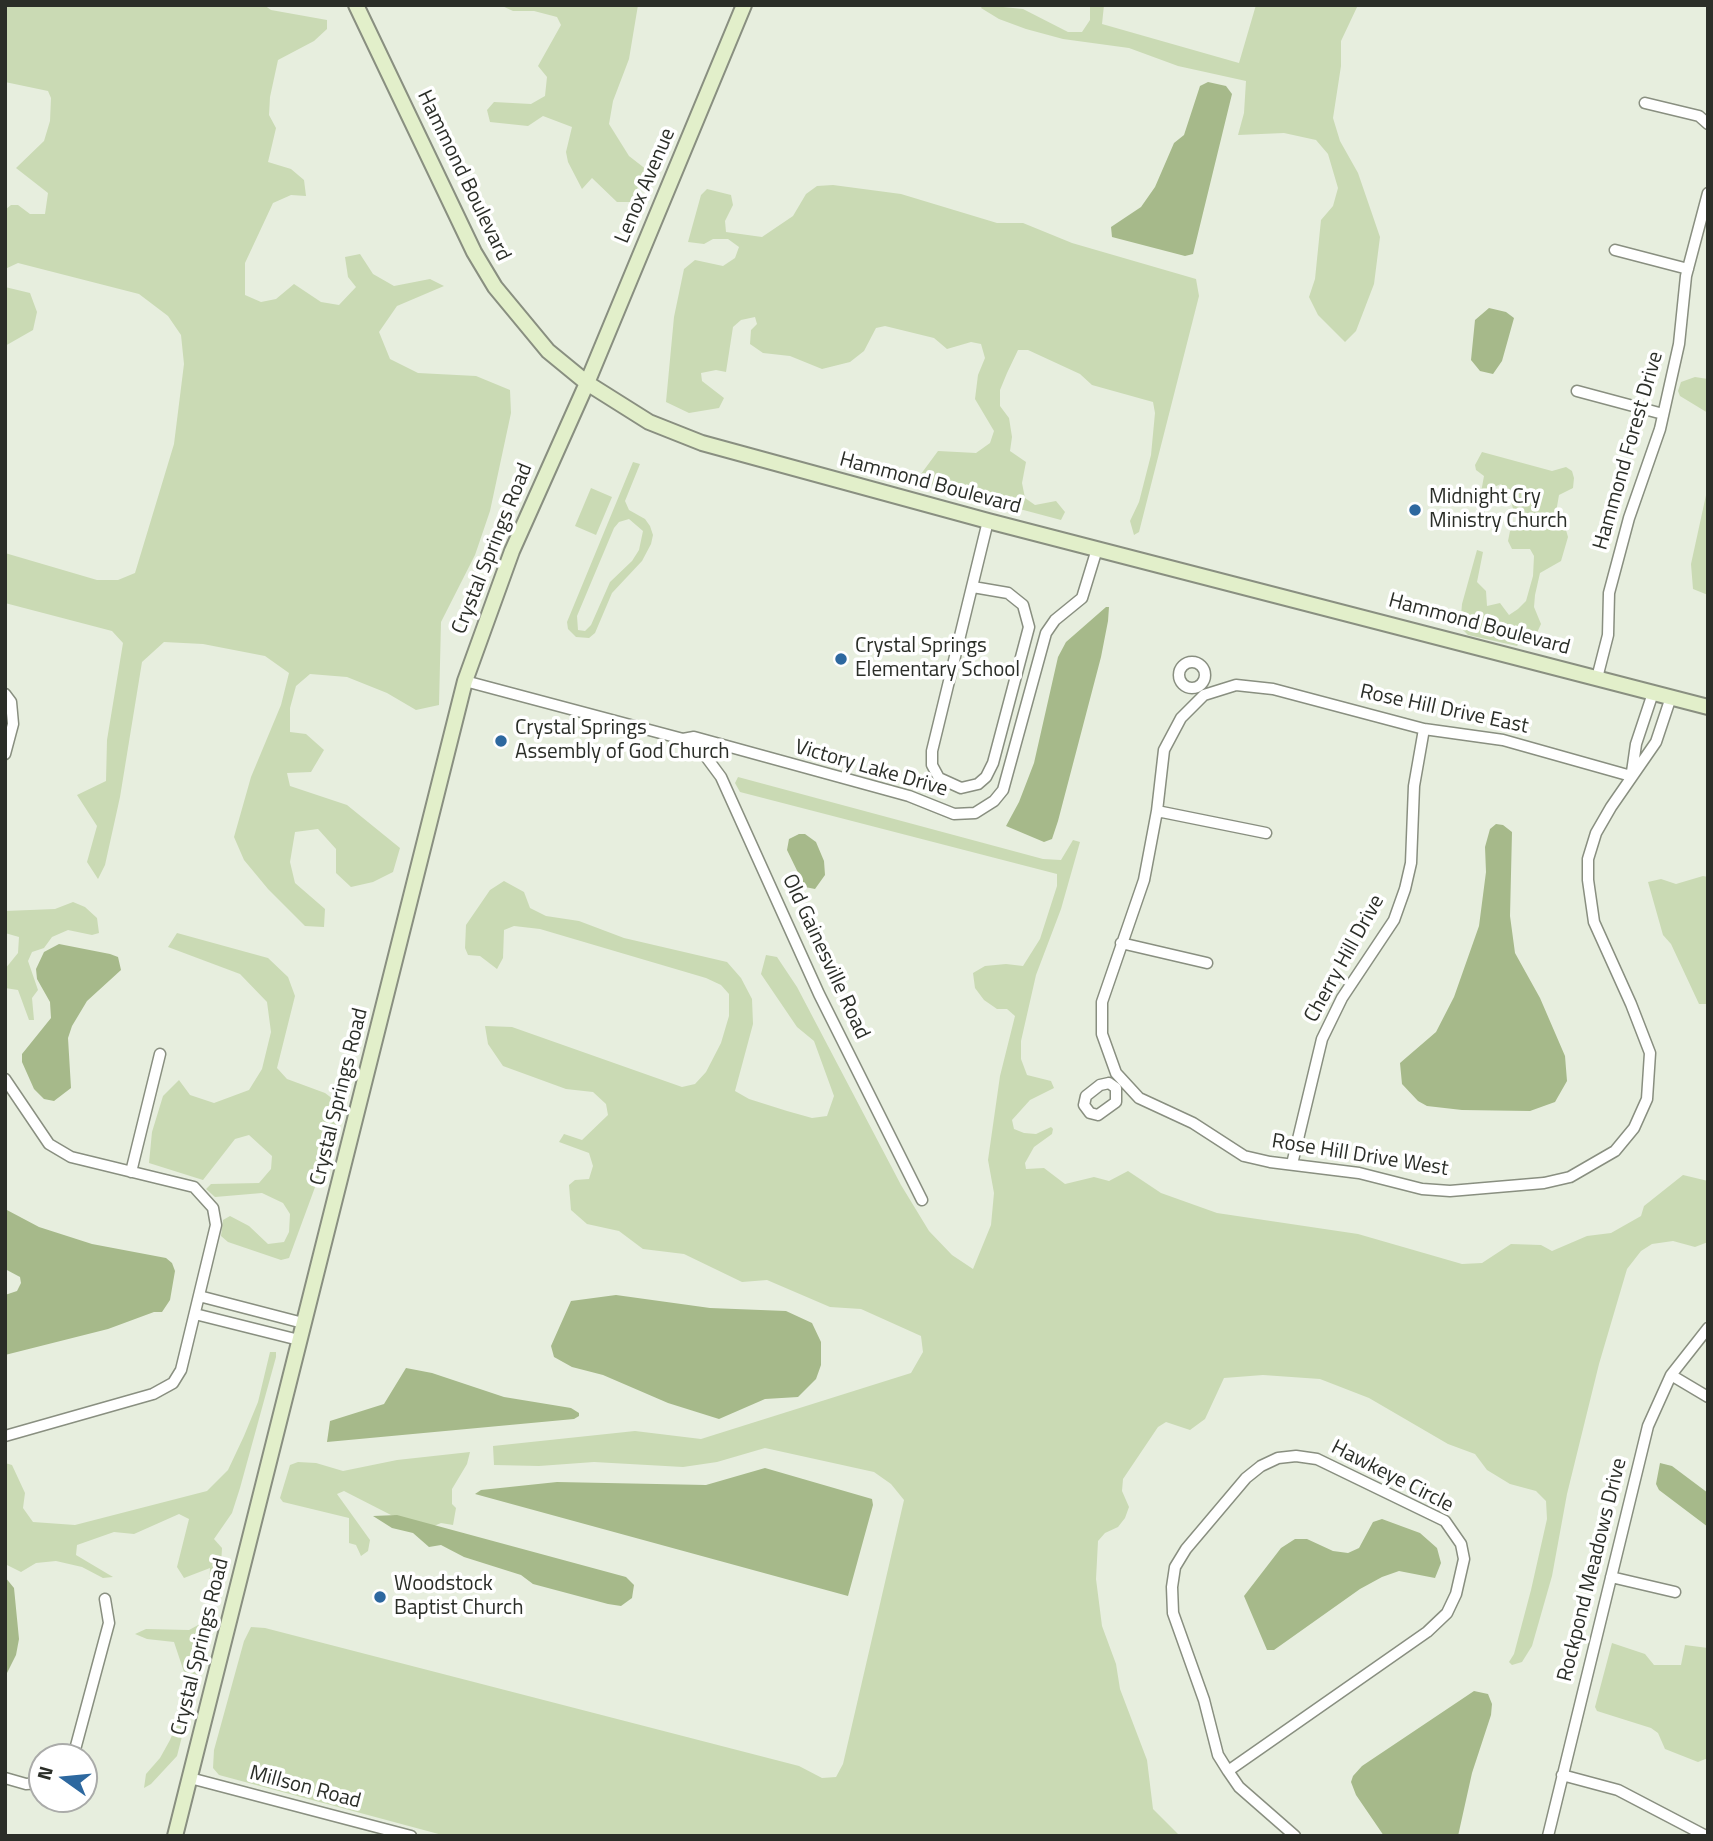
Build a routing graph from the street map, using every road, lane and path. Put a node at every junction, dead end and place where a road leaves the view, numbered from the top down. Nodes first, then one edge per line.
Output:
1 (356, 5) edge
2 (744, 5) edge
3 (1646, 103) dead end
4 (1708, 124) edge
5 (1708, 193) edge
6 (1615, 250) dead end
7 (1688, 268) junction
8 (587, 383) junction
9 (1577, 391) dead end
10 (1663, 414) junction
11 (988, 521) junction
12 (1097, 549) junction
13 (973, 587) junction
14 (1597, 678) junction
15 (465, 681) junction
16 (1653, 693) junction
17 (5, 694) edge
18 (1671, 697) junction
19 (1708, 707) edge
20 (1424, 729) junction
21 (683, 739) junction
22 (5, 754) edge
23 (1631, 776) junction
24 (1157, 811) junction
25 (1266, 833) dead end
26 (1121, 943) junction
27 (1207, 963) dead end
28 (160, 1054) dead end
29 (5, 1079) edge
30 (1292, 1164) junction
31 (131, 1172) junction
32 (922, 1200) dead end
33 (199, 1296) junction
34 (195, 1314) junction
35 (303, 1322) junction
36 (1708, 1328) edge
37 (299, 1340) junction
38 (1671, 1375) junction
39 (1708, 1396) edge
40 (5, 1436) edge
41 (1611, 1577) junction
42 (1675, 1592) dead end
43 (105, 1599) dead end
44 (77, 1743) edge
45 (1228, 1771) junction
46 (1562, 1775) junction
47 (5, 1778) edge
48 (190, 1778) junction
49 (28, 1784) edge
50 (175, 1836) edge
51 (411, 1836) edge
52 (1296, 1836) edge
53 (1548, 1836) edge
54 (1706, 1836) edge

1 - 8 street, Hammond Boulevard
2 - 8 street, Lenox Avenue
3 - 4 street
5 - 7 street, Hammond Forest Drive
6 - 7 street
7 - 10 street, Hammond Forest Drive
8 - 11 street, Hammond Boulevard
8 - 15 street, Crystal Springs Road
9 - 10 street
10 - 14 street, Hammond Forest Drive
11 - 12 street, Hammond Boulevard
11 - 13 street
12 - 14 street, Hammond Boulevard
12 - 21 street, Victory Lake Drive
13 - 13 street
14 - 16 street, Hammond Boulevard
15 - 21 street, Victory Lake Drive
15 - 35 street, Crystal Springs Road
16 - 18 street, Hammond Boulevard
16 - 23 street
17 - 22 street
18 - 19 street, Hammond Boulevard
18 - 23 street
20 - 23 street, Rose Hill Drive East
20 - 24 street, Rose Hill Drive East
20 - 30 street, Cherry Hill Drive
21 - 32 street, Old Gainesville Road
23 - 30 street, Rose Hill Drive West
24 - 25 street
24 - 26 street
26 - 27 street
26 - 30 street, Rose Hill Drive West
28 - 31 street
29 - 31 street
31 - 33 street
33 - 34 street
33 - 35 street
34 - 37 street
34 - 40 street
35 - 37 street, Crystal Springs Road
36 - 38 street, Rockpond Meadows Drive
37 - 48 street, Crystal Springs Road
38 - 39 street
38 - 41 street, Rockpond Meadows Drive
41 - 42 street
41 - 46 street, Rockpond Meadows Drive
43 - 44 street
45 - 45 street, Hawkeye Circle
45 - 52 street, Hawkeye Circle
46 - 53 street, Rockpond Meadows Drive
46 - 54 street
47 - 49 street
48 - 50 street, Crystal Springs Road
48 - 51 street, Millson Road

